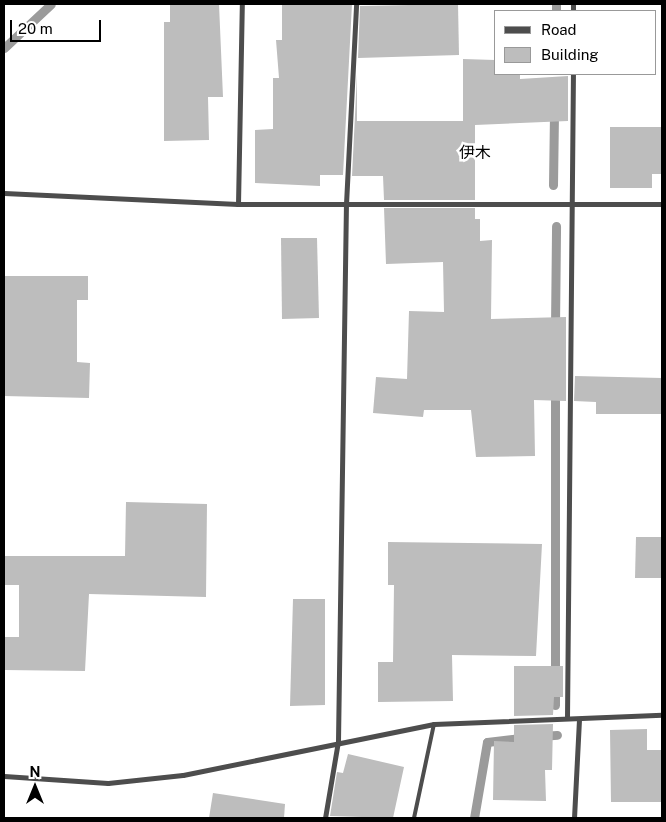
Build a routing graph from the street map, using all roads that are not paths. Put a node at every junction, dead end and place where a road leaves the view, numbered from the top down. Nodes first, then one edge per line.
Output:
1 (242, 4) edge
2 (356, 4) edge
3 (573, 75) edge
4 (4, 193) edge
5 (238, 204) junction
6 (346, 204) junction
7 (662, 204) edge
8 (572, 206) junction
9 (662, 716) edge
10 (566, 718) junction
11 (579, 719) junction
12 (434, 724) junction
13 (338, 741) junction
14 (4, 776) edge
15 (325, 818) edge
16 (414, 818) edge
17 (574, 818) edge

1 - 5 street
2 - 6 street
3 - 8 street
4 - 5 street
5 - 6 street
6 - 8 street
6 - 13 street
7 - 8 street
8 - 10 street
9 - 11 street
10 - 11 street
10 - 12 street
11 - 17 street
12 - 13 street
12 - 16 lane
13 - 14 street
13 - 15 street

